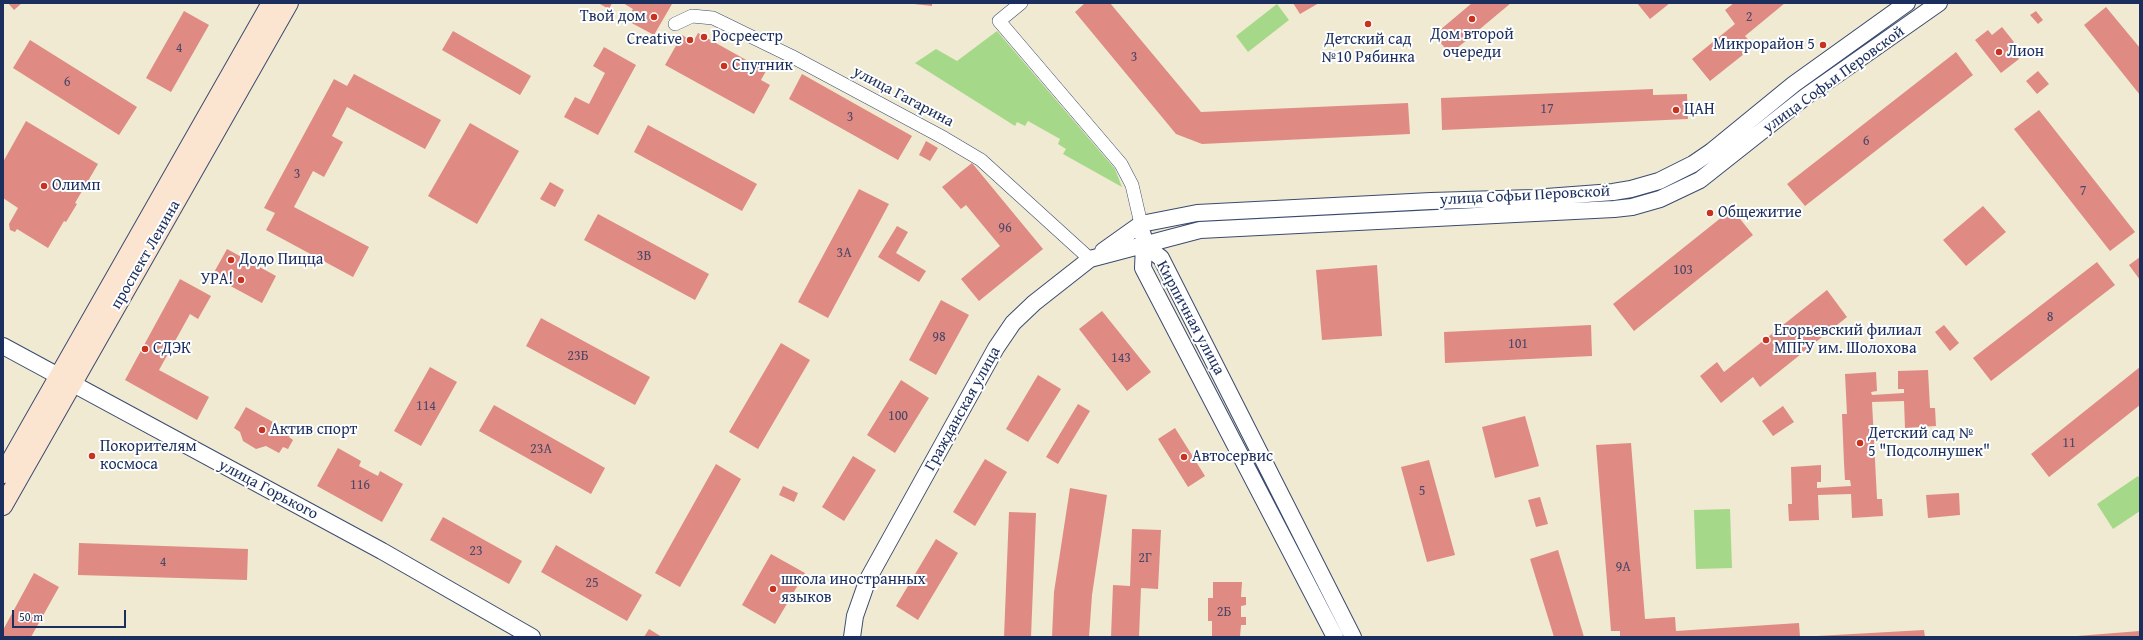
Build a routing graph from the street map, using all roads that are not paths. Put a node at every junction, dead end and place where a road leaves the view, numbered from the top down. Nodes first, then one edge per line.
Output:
1 (271, 3) edge
2 (289, 3) edge
3 (1022, 3) edge
4 (1907, 3) edge
5 (1939, 3) edge
6 (674, 24) dead end
7 (1141, 224) junction
8 (1144, 245) junction
9 (1092, 258) junction
10 (3, 346) edge
11 (65, 380) junction
12 (3, 474) edge
13 (3, 506) edge
14 (532, 637) edge
15 (852, 637) edge
16 (1335, 637) edge
17 (1353, 637) edge

1 - 11 main road, проспект Ленина
2 - 11 main road, проспект Ленина
3 - 7 street
4 - 7 street, улица Софьи Перовской
5 - 8 street, улица Софьи Перовской
6 - 9 street, улица Гагарина
7 - 8 street
7 - 9 street, улица Софьи Перовской
8 - 9 street, Гражданская улица
8 - 16 street, Кирпичная улица
8 - 17 street, Кирпичная улица
9 - 15 street, Гражданская улица
10 - 11 street, улица Горького
11 - 12 main road, проспект Ленина
11 - 13 main road, проспект Ленина
11 - 14 street, улица Горького

